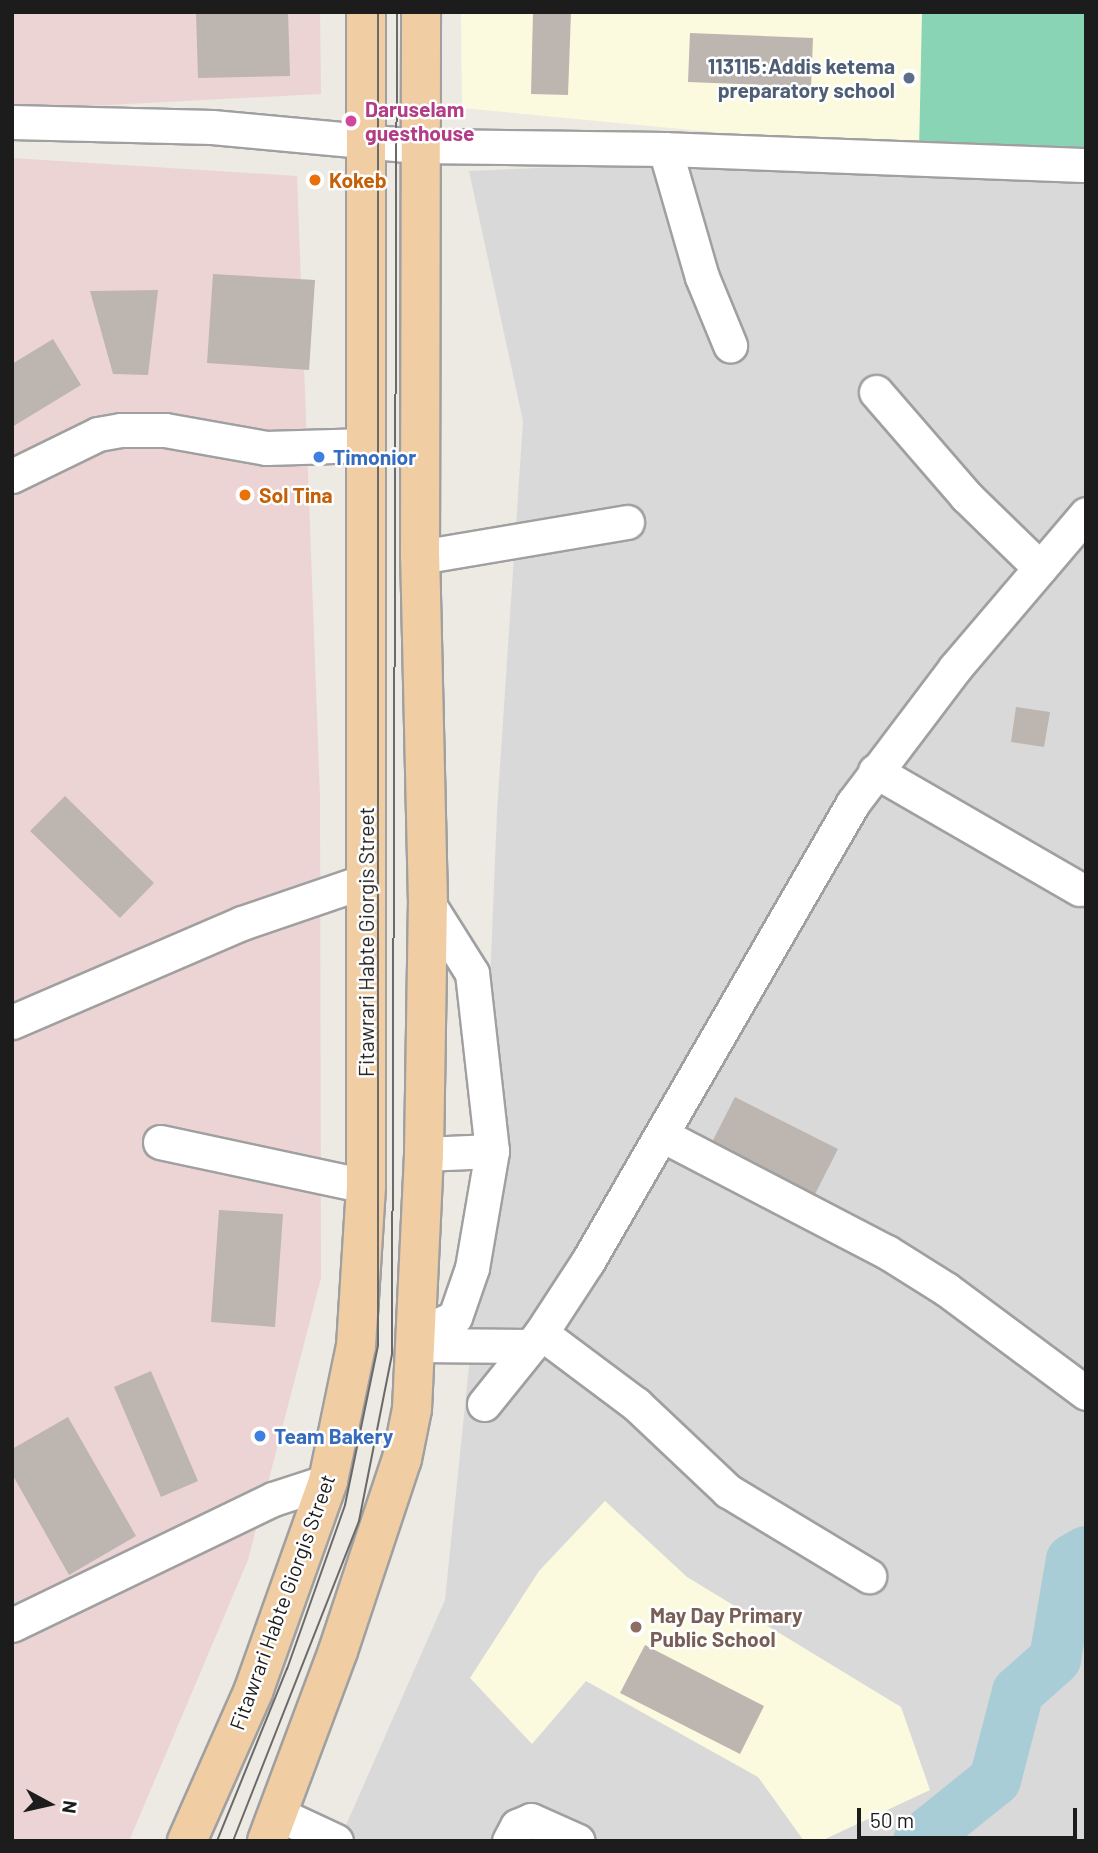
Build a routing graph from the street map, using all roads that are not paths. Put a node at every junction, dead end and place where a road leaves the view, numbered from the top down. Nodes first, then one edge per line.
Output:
1 (366, 12) edge
2 (421, 12) edge
3 (12, 122) edge
4 (367, 139) junction
5 (417, 146) junction
6 (665, 149) junction
7 (1086, 165) edge
8 (730, 345) dead end
9 (876, 392) dead end
10 (368, 445) junction
11 (12, 476) edge
12 (1086, 514) edge
13 (627, 522) dead end
14 (420, 557) junction
15 (1040, 568) junction
16 (875, 771) junction
17 (365, 881) junction
18 (1079, 889) dead end
19 (428, 903) junction
20 (12, 1022) edge
21 (664, 1136) junction
22 (160, 1142) dead end
23 (492, 1151) junction
24 (424, 1154) junction
25 (366, 1186) junction
26 (536, 1339) junction
27 (417, 1340) junction
28 (1086, 1393) edge
29 (485, 1404) dead end
30 (328, 1481) junction
31 (869, 1576) dead end
32 (12, 1625) edge
33 (273, 1827) edge
34 (187, 1841) edge
35 (336, 1841) edge
36 (509, 1841) edge
37 (578, 1841) edge

1 - 4 main road, Fitawrari Habte Giorgis Street
2 - 5 main road
3 - 4 street
4 - 5 street
4 - 10 main road, Fitawrari Habte Giorgis Street
5 - 6 street
5 - 14 main road
6 - 7 street
6 - 8 street
9 - 15 street
10 - 11 street
10 - 17 main road, Fitawrari Habte Giorgis Street
12 - 15 street
13 - 14 street
14 - 19 main road
15 - 16 street
16 - 18 street
16 - 21 street
17 - 20 street
17 - 25 main road, Fitawrari Habte Giorgis Street
19 - 23 street
19 - 24 main road
21 - 26 street
21 - 28 street
22 - 25 street
23 - 24 street
23 - 27 street
24 - 27 main road
25 - 30 main road, Fitawrari Habte Giorgis Street
26 - 27 street
26 - 29 street
26 - 31 street
27 - 33 main road
30 - 32 street
30 - 34 main road, Fitawrari Habte Giorgis Street
33 - 35 street
36 - 37 street

